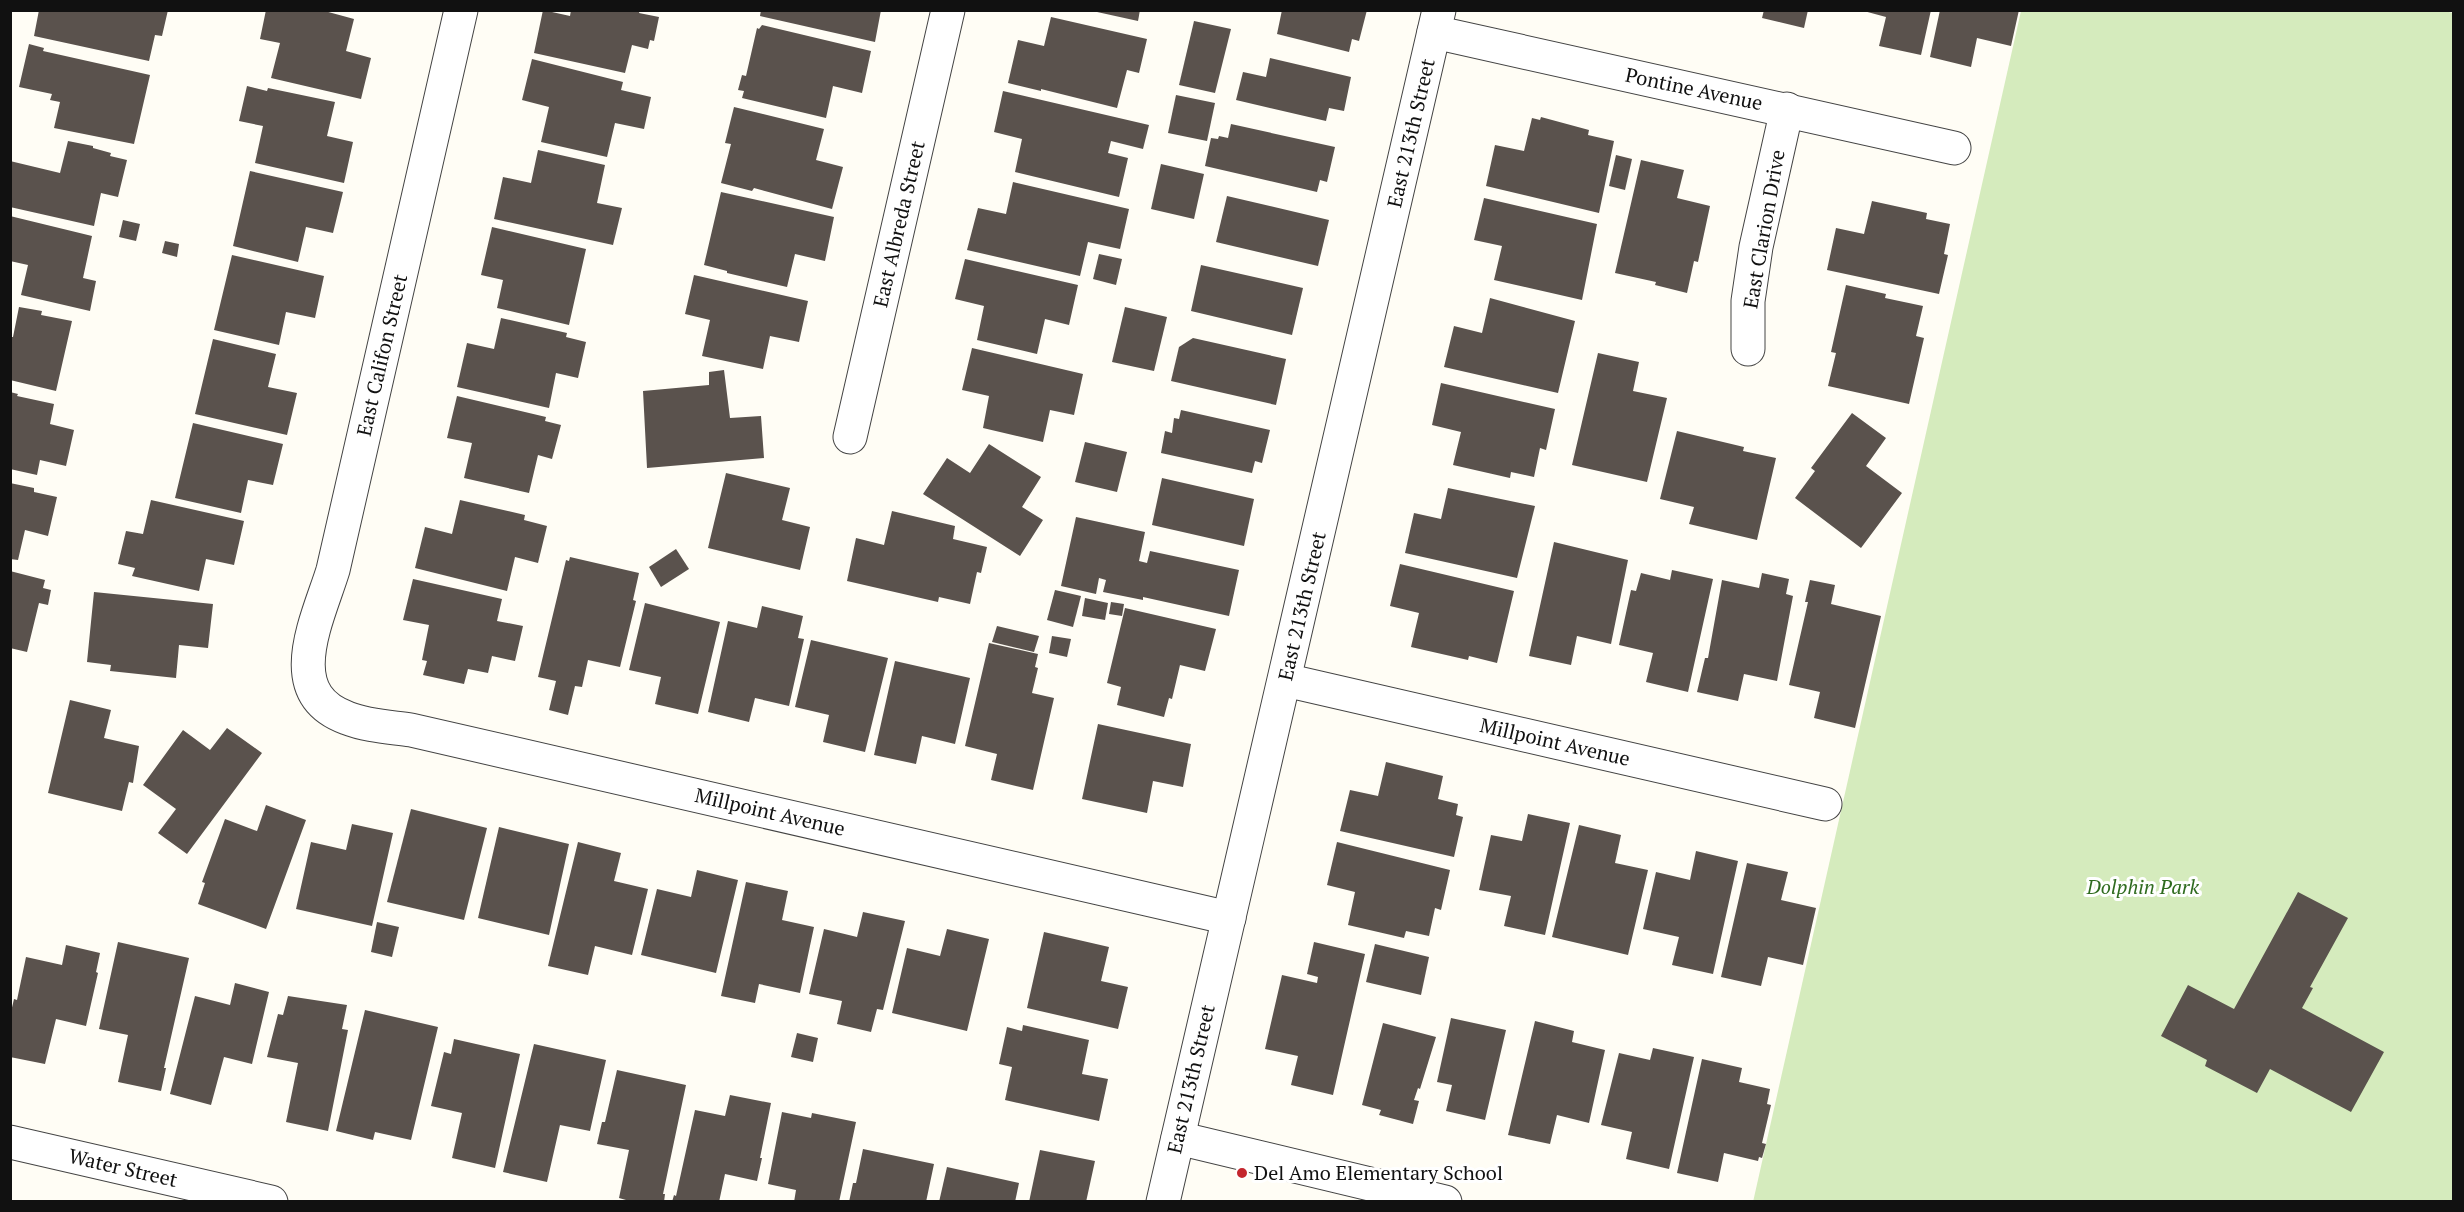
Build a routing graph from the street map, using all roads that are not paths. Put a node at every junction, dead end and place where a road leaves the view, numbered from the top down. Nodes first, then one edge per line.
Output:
1 (461, 10) edge
2 (948, 10) edge
3 (1437, 21) edge
4 (1788, 109) junction
5 (1954, 148) dead end
6 (1748, 349) dead end
7 (850, 437) dead end
8 (1285, 680) junction
9 (316, 697) joint
10 (1825, 804) dead end
11 (1228, 918) junction
12 (1178, 1138) junction
13 (10, 1142) edge
14 (179, 1192) edge
15 (271, 1202) edge
16 (1163, 1202) edge
17 (1445, 1202) edge

1 - 9 street, East Califon Street
2 - 7 street, East Albreda Street
3 - 4 street, Pontine Avenue
3 - 8 street, East 213th Street
4 - 5 street, Pontine Avenue
4 - 6 street, East Clarion Drive
8 - 10 street, Millpoint Avenue
8 - 11 street, East 213th Street
9 - 11 street, Millpoint Avenue
11 - 12 street, East 213th Street
12 - 16 street, East 213th Street
12 - 17 street
13 - 14 street, Water Street
14 - 15 street, Water Street

